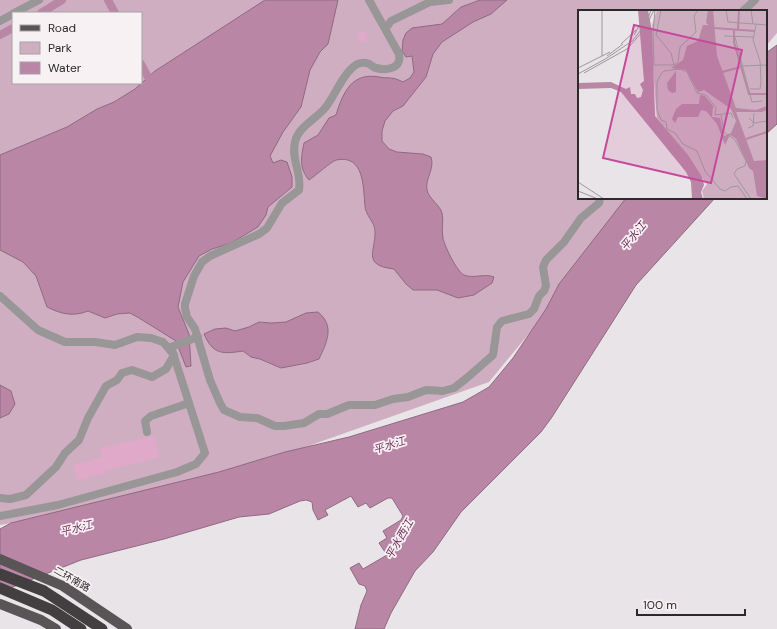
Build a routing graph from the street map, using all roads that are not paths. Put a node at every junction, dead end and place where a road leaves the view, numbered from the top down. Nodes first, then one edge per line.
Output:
1 (39, 0) edge
2 (369, 0) edge
3 (449, 0) edge
4 (756, 0) edge
5 (744, 10) edge
6 (16, 12) edge
7 (12, 14) edge
8 (0, 20) edge
9 (386, 28) junction
10 (600, 199) edge
11 (0, 296) edge
12 (198, 337) junction
13 (174, 355) junction
14 (189, 403) junction
15 (147, 432) dead end
16 (0, 498) edge
17 (0, 516) edge
18 (0, 559) edge
19 (0, 574) edge
20 (0, 588) edge
21 (0, 604) edge
22 (56, 629) edge
23 (81, 629) edge
24 (102, 629) edge
25 (127, 629) edge

1 - 6 street
2 - 9 street
3 - 9 street
4 - 5 street
7 - 8 street
9 - 12 street
10 - 12 street
11 - 13 street
12 - 13 street
13 - 14 street
13 - 16 street
14 - 15 street
14 - 17 street
18 - 25 main road, 二环南路
19 - 24 highway
20 - 23 highway
21 - 22 main road

